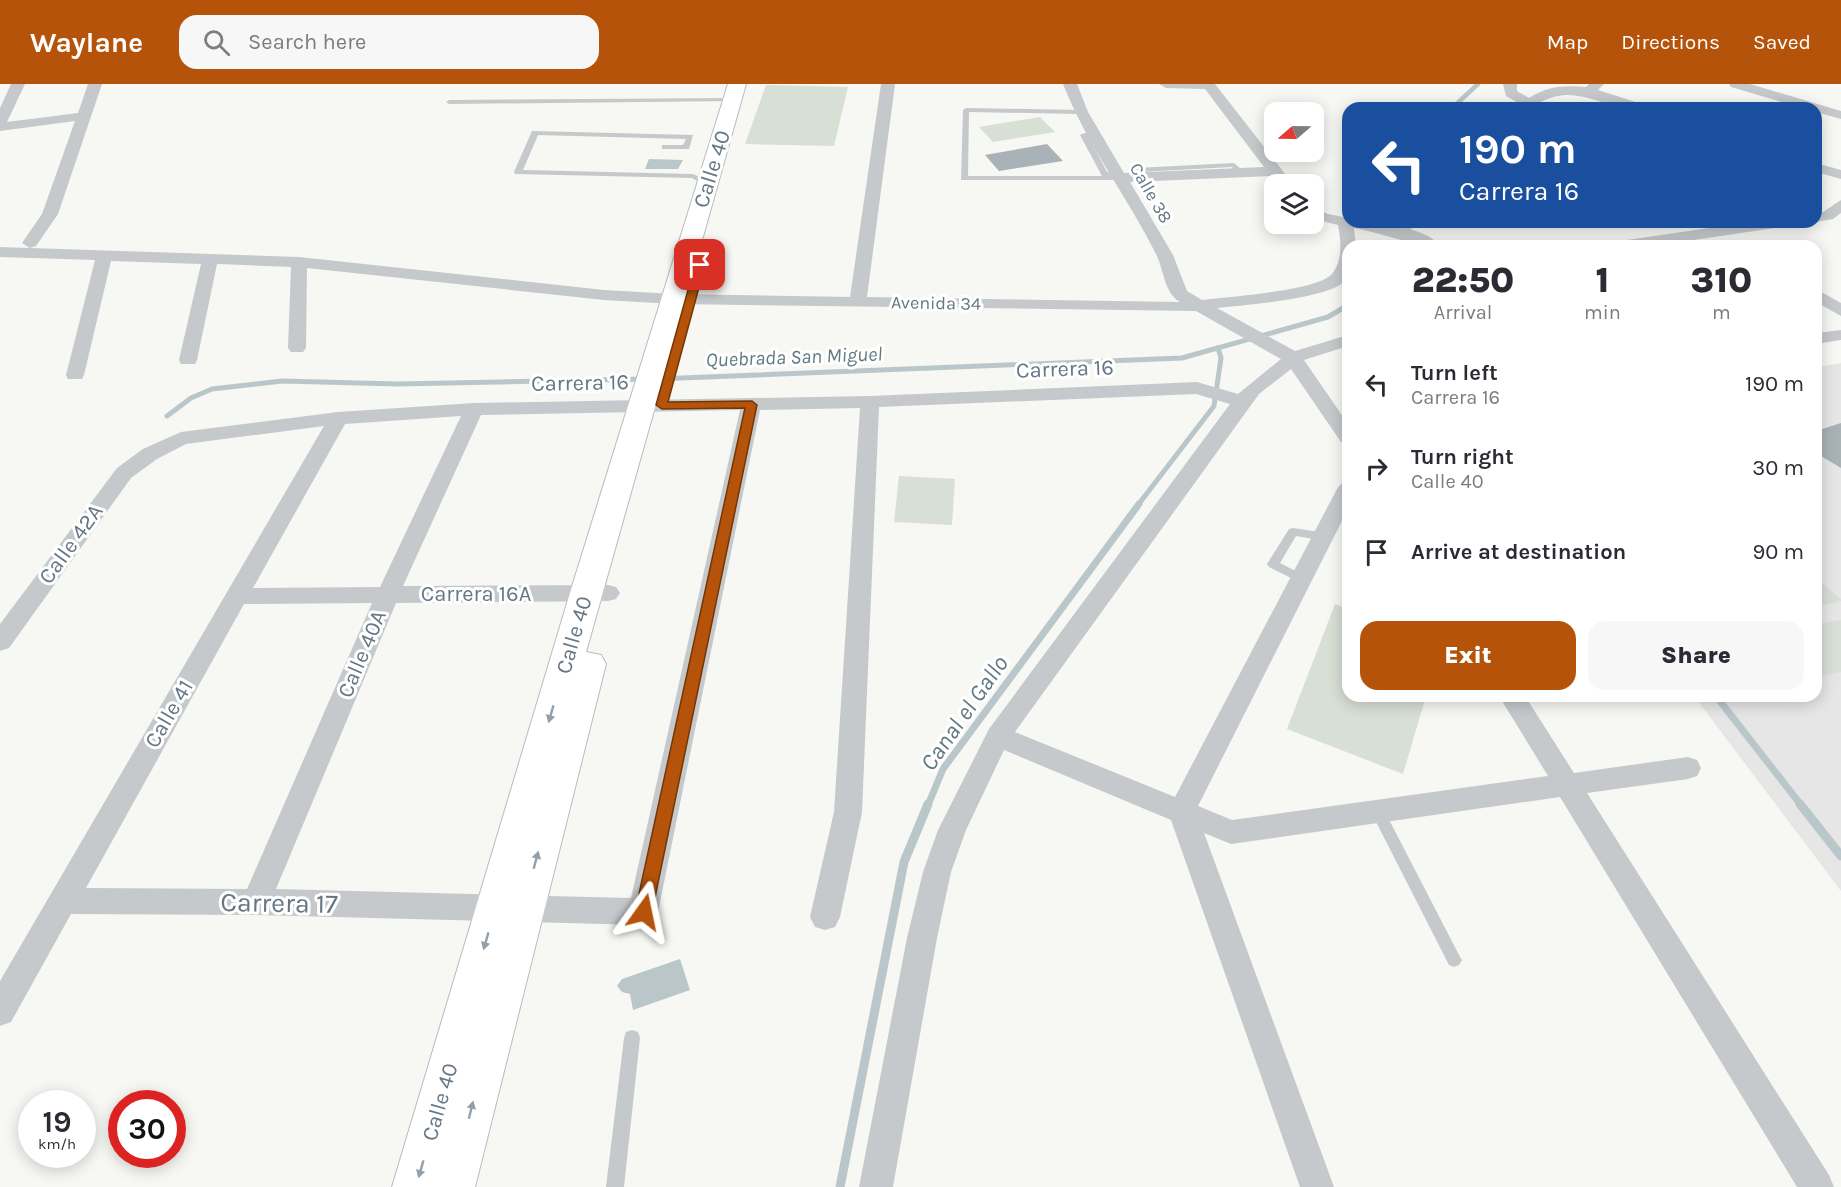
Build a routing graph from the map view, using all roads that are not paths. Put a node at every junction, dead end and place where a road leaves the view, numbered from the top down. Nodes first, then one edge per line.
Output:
1 (18, 84) edge
2 (95, 84) edge
3 (750, 84) edge
4 (888, 84) edge
5 (1070, 84) edge
6 (1166, 84) edge
7 (1510, 84) edge
8 (1736, 84) edge
9 (1789, 84) edge
10 (1209, 85) edge
11 (1593, 88) edge
12 (735, 92) edge
13 (1772, 95) junction
14 (449, 102) dead end
15 (1527, 102) edge
16 (1537, 102) edge
17 (1626, 102) edge
18 (1763, 102) edge
19 (1796, 102) edge
20 (1822, 110) edge
21 (1081, 112) junction
22 (84, 116) junction
23 (1841, 116) edge
24 (0, 122) edge
25 (731, 126) junction
26 (0, 127) edge
27 (664, 147) dead end
28 (1822, 169) edge
29 (1274, 171) junction
30 (1277, 174) edge
31 (1841, 175) edge
32 (1118, 176) junction
33 (712, 192) junction
34 (1841, 205) edge
35 (1324, 216) edge
36 (1822, 216) edge
37 (1342, 221) edge
38 (1380, 228) edge
39 (1707, 228) edge
40 (1720, 228) edge
41 (1418, 240) edge
42 (1649, 240) edge
43 (1737, 240) edge
44 (30, 243) junction
45 (0, 251) edge
46 (104, 256) junction
47 (210, 259) junction
48 (299, 262) junction
49 (1342, 270) edge
50 (684, 293) junction
51 (1179, 294) junction
52 (860, 296) junction
53 (1822, 298) edge
54 (1204, 306) junction
55 (1841, 311) edge
56 (1841, 335) edge
57 (1822, 338) edge
58 (1342, 342) edge
59 (297, 348) dead end
60 (1288, 355) junction
61 (188, 360) dead end
62 (75, 375) dead end
63 (1234, 398) junction
64 (653, 401) junction
65 (870, 402) junction
66 (752, 405) junction
67 (474, 409) junction
68 (338, 418) junction
69 (1342, 430) edge
70 (150, 454) joint
71 (1342, 502) edge
72 (597, 593) junction
73 (388, 594) junction
74 (237, 596) junction
75 (0, 642) edge
76 (1516, 702) edge
77 (998, 736) junction
78 (1689, 768) dead end
79 (1568, 784) junction
80 (1182, 812) junction
81 (1378, 812) junction
82 (63, 900) junction
83 (256, 902) junction
84 (509, 909) junction
85 (825, 917) dead end
86 (1454, 960) dead end
87 (0, 1011) edge
88 (632, 1038) dead end
89 (416, 1187) edge
90 (452, 1187) edge
91 (615, 1187) edge
92 (876, 1187) edge
93 (1317, 1187) edge
94 (1817, 1187) edge

1 - 24 street
2 - 22 street
3 - 25 main road, Calle 40
4 - 52 street
5 - 21 street, Calle 38
6 - 10 street
7 - 15 street
8 - 13 street
9 - 13 street
10 - 29 street
11 - 16 street
11 - 17 street
12 - 14 lane
12 - 25 main road, Calle 40
13 - 18 street
13 - 19 street
20 - 23 street
21 - 32 street, Calle 38
21 - 32 lane
22 - 26 street
22 - 44 street
25 - 33 main road, Calle 40
27 - 33 lane
28 - 31 street
29 - 30 street
29 - 32 street
32 - 51 street, Calle 38
33 - 50 main road, Calle 40
34 - 36 street
35 - 37 street
38 - 41 street
39 - 42 street
40 - 43 street
44 - 45 street
44 - 50 street
45 - 46 street
46 - 47 street
46 - 62 street
47 - 48 street
47 - 61 street
48 - 50 street
48 - 59 street
49 - 54 street, Avenida 34
50 - 52 street, Avenida 34
50 - 64 main road, Calle 40
51 - 52 street, Avenida 34
51 - 54 street
52 - 54 street, Avenida 34
53 - 55 street
54 - 60 street
56 - 57 street
58 - 60 street
60 - 63 street
60 - 69 street
63 - 65 street, Carrera 16
63 - 77 street
64 - 66 street, Carrera 16
64 - 67 street, Carrera 16
64 - 72 main road, Calle 40
65 - 66 street, Carrera 16
65 - 85 street
66 - 84 street, Carrera 17
67 - 68 street, Carrera 16
67 - 73 street, Calle 40A
68 - 70 street, Carrera 16
68 - 74 street, Calle 41
70 - 75 street, Calle 42A
71 - 80 street
72 - 73 street, Carrera 16A
72 - 84 main road, Calle 40
73 - 74 street, Carrera 16A
73 - 83 street, Calle 40A
74 - 82 street, Calle 41
76 - 79 street
77 - 80 street
77 - 92 street
78 - 79 street
79 - 81 street
79 - 94 street
80 - 81 street
80 - 93 street
81 - 86 lane
82 - 83 street, Carrera 17
82 - 87 street, Calle 41
83 - 84 street, Carrera 17
84 -> 89 main road, Calle 40
90 -> 84 main road, Calle 40
88 - 91 lane

